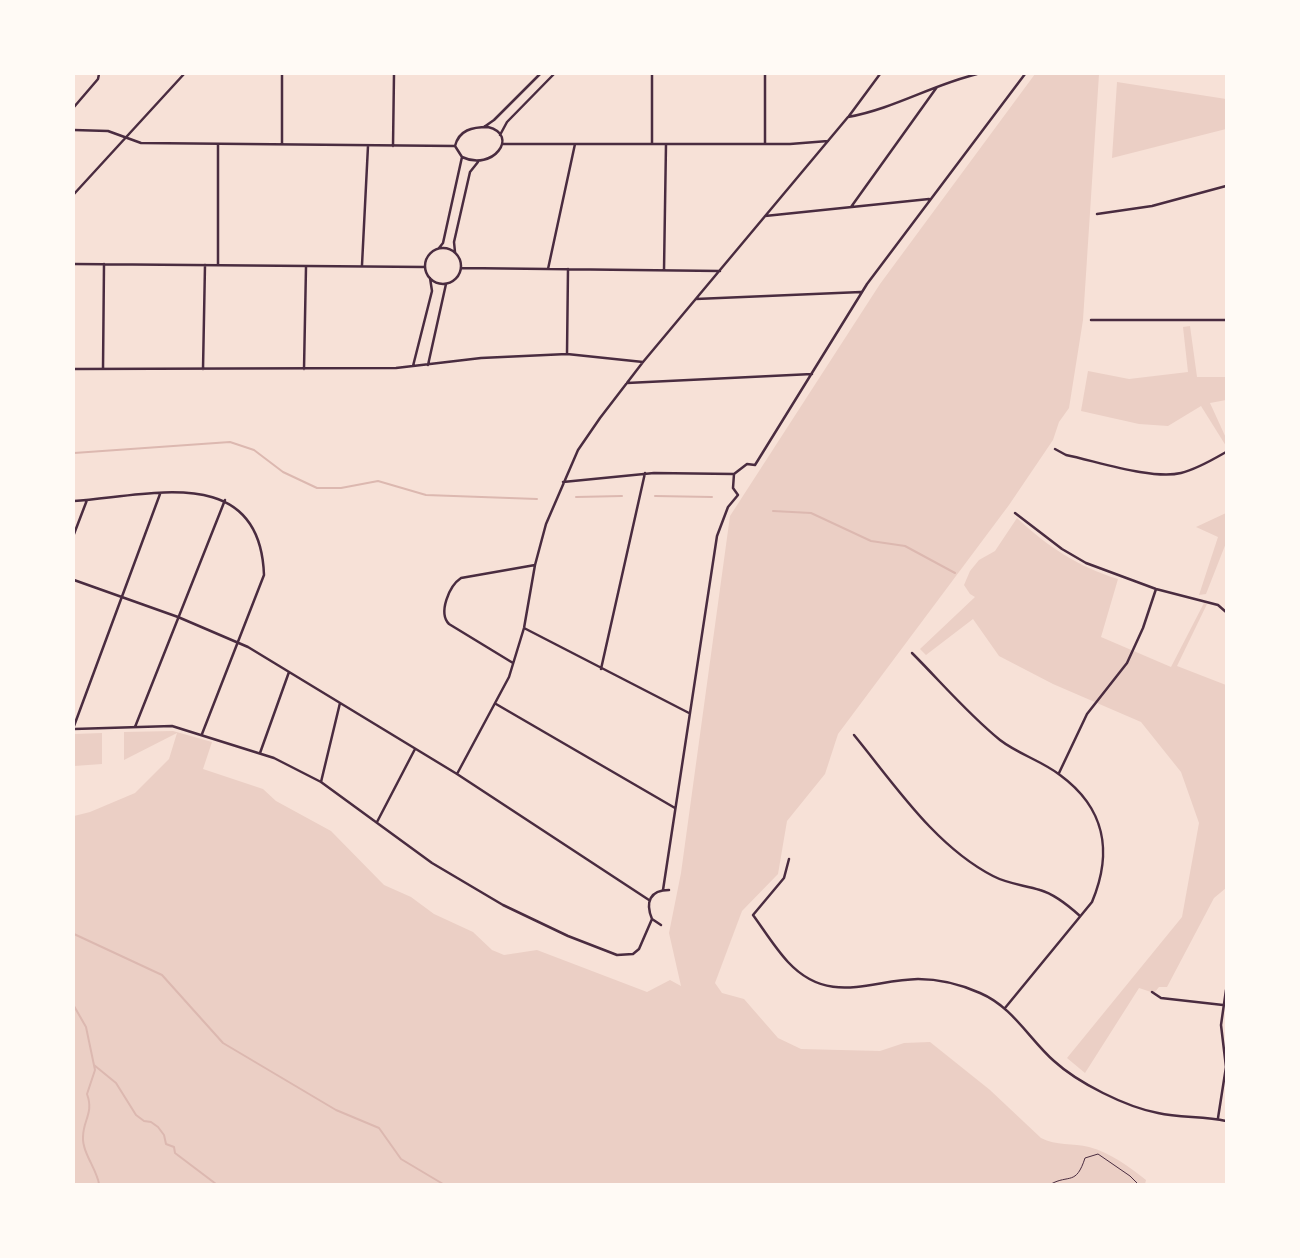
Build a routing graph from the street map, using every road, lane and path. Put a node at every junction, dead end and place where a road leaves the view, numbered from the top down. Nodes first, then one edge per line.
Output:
1 (99, 74) edge
2 (184, 74) edge
3 (282, 74) edge
4 (394, 74) edge
5 (540, 74) edge
6 (554, 74) edge
7 (652, 74) edge
8 (765, 74) edge
9 (880, 74) edge
10 (977, 74) edge
11 (1025, 74) edge
12 (1030, 77) dead end
13 (939, 84) junction
14 (74, 107) edge
15 (848, 117) junction
16 (483, 127) junction
17 (74, 130) edge
18 (500, 135) junction
19 (127, 136) junction
20 (828, 141) junction
21 (218, 144) junction
22 (502, 144) junction
23 (575, 144) junction
24 (652, 144) junction
25 (666, 144) junction
26 (765, 144) junction
27 (282, 145) junction
28 (368, 146) junction
29 (393, 146) junction
30 (455, 146) junction
31 (462, 157) junction
32 (478, 162) junction
33 (1227, 186) edge
34 (74, 194) edge
35 (929, 200) junction
36 (851, 207) junction
37 (1097, 215) dead end
38 (765, 216) junction
39 (439, 248) junction
40 (455, 252) junction
41 (74, 264) edge
42 (104, 264) junction
43 (205, 265) junction
44 (218, 265) junction
45 (306, 266) junction
46 (362, 266) junction
47 (425, 267) junction
48 (461, 268) junction
49 (548, 269) junction
50 (568, 269) junction
51 (664, 271) junction
52 (720, 271) junction
53 (430, 278) junction
54 (446, 283) junction
55 (863, 292) junction
56 (696, 299) junction
57 (1091, 320) dead end
58 (1227, 320) edge
59 (567, 354) junction
60 (643, 362) junction
61 (428, 365) junction
62 (413, 367) junction
63 (74, 369) edge
64 (103, 369) junction
65 (203, 369) junction
66 (304, 369) junction
67 (812, 374) junction
68 (627, 383) junction
69 (1055, 449) dead end
70 (1227, 452) edge
71 (645, 474) junction
72 (734, 474) junction
73 (563, 482) junction
74 (160, 494) junction
75 (87, 500) junction
76 (225, 500) junction
77 (74, 501) edge
78 (1015, 513) dead end
79 (74, 534) edge
80 (535, 565) junction
81 (74, 580) edge
82 (1156, 589) junction
83 (121, 597) junction
84 (1227, 612) edge
85 (178, 617) junction
86 (524, 628) junction
87 (236, 642) junction
88 (912, 653) dead end
89 (514, 663) junction
90 (601, 669) junction
91 (289, 672) junction
92 (340, 703) junction
93 (495, 704) junction
94 (690, 714) junction
95 (74, 727) edge
96 (135, 727) junction
97 (202, 735) junction
98 (854, 735) dead end
99 (415, 749) junction
100 (260, 753) junction
101 (1059, 773) junction
102 (457, 774) junction
103 (321, 782) junction
104 (675, 807) junction
105 (377, 822) junction
106 (789, 859) dead end
107 (663, 890) junction
108 (669, 890) dead end
109 (649, 900) junction
110 (1080, 916) junction
111 (652, 919) junction
112 (660, 925) dead end
113 (1227, 990) edge
114 (1152, 992) dead end
115 (1223, 1005) junction
116 (1005, 1008) junction
117 (1218, 1119) junction
118 (1227, 1121) edge
119 (1051, 1185) edge
120 (1138, 1185) edge

1 - 14 street
2 - 19 street
3 - 27 street
4 - 29 street
5 - 16 street
6 - 18 street
7 - 24 street
8 - 26 street
9 - 15 street
10 - 13 street
11 - 12 street
11 - 35 street
13 - 15 street
13 - 36 street
15 - 20 street
16 - 18 street
16 - 30 street
17 - 19 street
18 - 22 street
19 - 21 street
19 - 34 street
20 - 26 street
20 - 38 street
21 - 27 street
21 - 44 street
22 - 23 street
22 - 32 street
23 - 24 street
23 - 49 street
24 - 25 street
25 - 26 street
25 - 51 street
27 - 28 street
28 - 29 street
28 - 46 street
29 - 30 street
30 - 31 street
31 - 32 street
31 - 39 street
32 - 40 street
33 - 37 street
35 - 36 street
35 - 55 street
36 - 38 street
38 - 52 street
39 - 40 street
39 - 47 street
40 - 48 street
41 - 42 street
42 - 43 street
42 - 64 street
43 - 44 street
43 - 65 street
44 - 45 street
45 - 46 street
45 - 66 street
46 - 47 street
47 - 53 street
48 - 49 street
48 - 54 street
49 - 50 street
50 - 51 street
50 - 59 street
51 - 52 street
52 - 56 street
53 - 54 street
53 - 62 street
54 - 61 street
55 - 56 street
55 - 67 street
56 - 60 street
57 - 58 street
59 - 60 street
59 - 61 street
60 - 68 street
61 - 62 street
62 - 66 street
63 - 64 street
64 - 65 street
65 - 66 street
67 - 68 street
67 - 72 street
68 - 73 street
69 - 70 street
71 - 72 street
71 - 73 street
71 - 90 street
72 - 94 street
73 - 80 street
74 - 75 street
74 - 76 street
74 - 83 street
75 - 77 street
75 - 79 street
76 - 85 street
76 - 87 street
78 - 82 street
80 - 86 street
80 - 89 street
81 - 83 street
82 - 84 street
82 - 101 street
83 - 85 street
83 - 95 street
85 - 87 street
85 - 96 street
86 - 89 street
86 - 90 street
87 - 91 street
87 - 97 street
88 - 101 street
89 - 93 street
90 - 94 street
91 - 92 street
91 - 100 street
92 - 99 street
92 - 103 street
93 - 102 street
93 - 104 street
94 - 104 street
95 - 96 street
96 - 97 street
97 - 100 street
98 - 110 street
99 - 102 street
99 - 105 street
100 - 103 street
101 - 110 street
102 - 109 street
103 - 105 street
104 - 107 street
105 - 111 street
106 - 116 street
107 - 108 street
107 - 109 street
109 - 111 street
110 - 116 street
111 - 112 street
113 - 115 street
114 - 115 street
115 - 117 street
116 - 117 street
117 - 118 street
119 - 120 path

